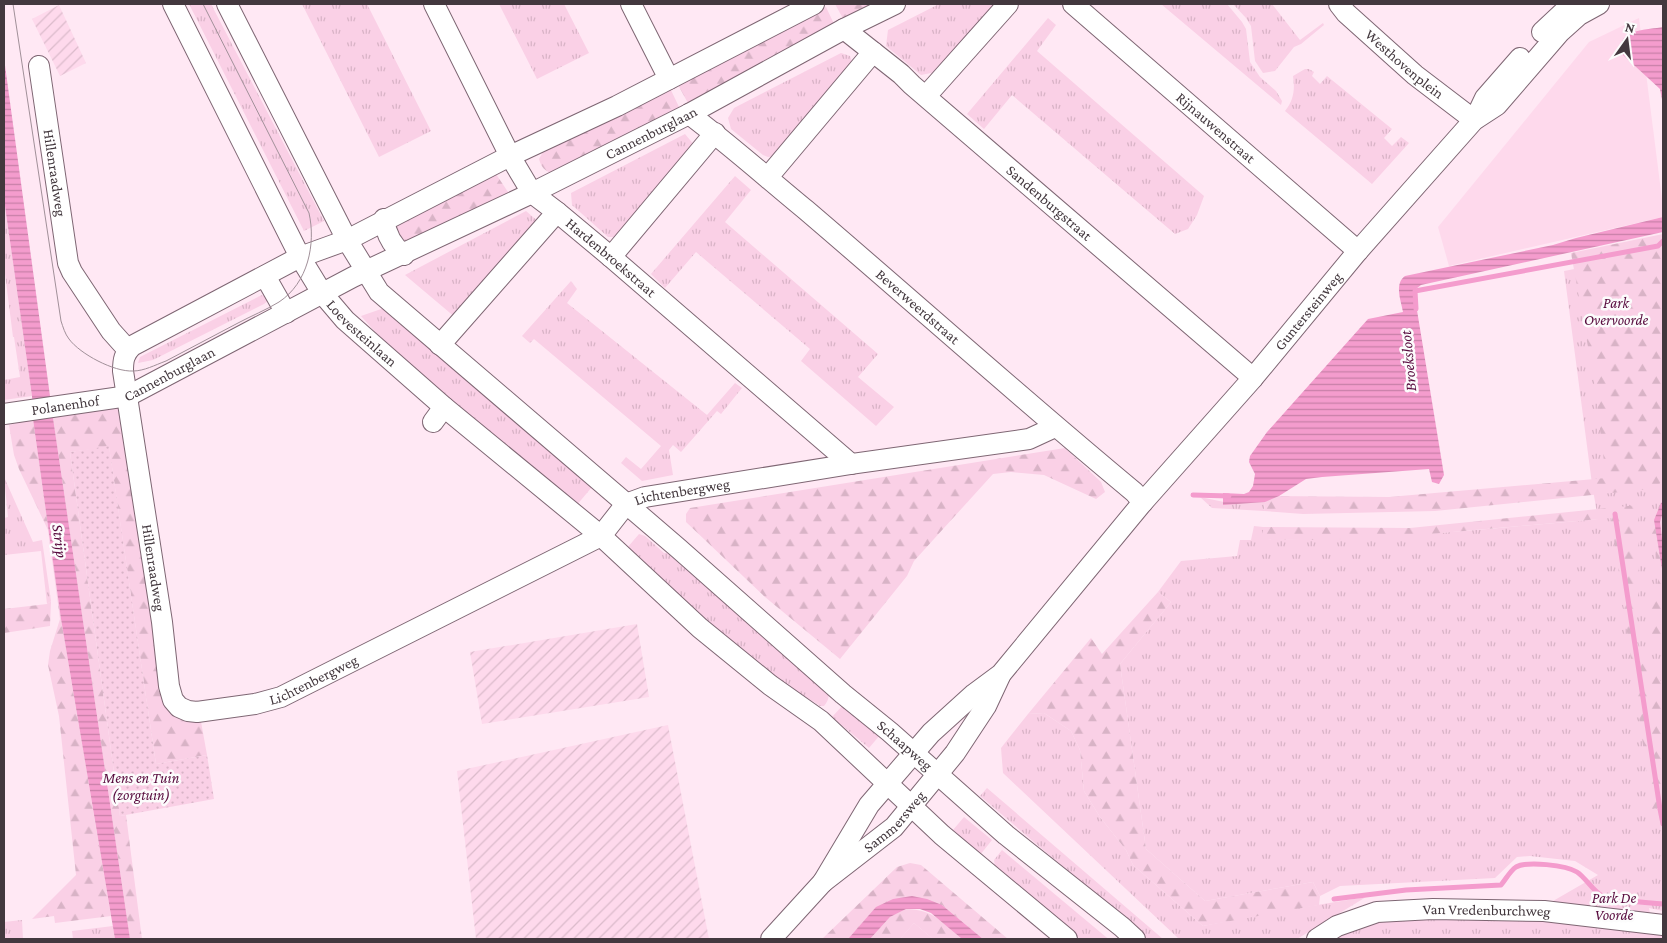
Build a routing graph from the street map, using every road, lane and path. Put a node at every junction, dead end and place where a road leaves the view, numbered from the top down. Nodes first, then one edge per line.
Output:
1 (173, 4) edge
2 (227, 4) edge
3 (434, 4) edge
4 (631, 4) edge
5 (814, 4) edge
6 (895, 4) edge
7 (1008, 4) edge
8 (1072, 4) edge
9 (1339, 4) edge
10 (1572, 4) edge
11 (1599, 4) edge
12 (844, 29) junction
13 (873, 52) junction
14 (39, 66) dead end
15 (669, 79) junction
16 (926, 96) junction
17 (689, 114) junction
18 (1474, 120) junction
19 (715, 133) junction
20 (510, 156) junction
21 (768, 177) junction
22 (532, 194) junction
23 (556, 212) junction
24 (384, 219) junction
25 (346, 240) junction
26 (1358, 251) junction
27 (404, 255) junction
28 (300, 258) junction
29 (611, 258) junction
30 (365, 271) junction
31 (265, 276) junction
32 (322, 293) junction
33 (286, 313) junction
34 (440, 345) junction
35 (128, 350) junction
36 (1253, 378) junction
37 (128, 396) junction
38 (4, 414) edge
39 (1055, 427) junction
40 (851, 464) junction
41 (1143, 502) junction
42 (626, 504) junction
43 (601, 536) junction
44 (1001, 674) junction
45 (209, 711) joint
46 (913, 753) junction
47 (937, 775) junction
48 (888, 784) junction
49 (912, 806) junction
50 (823, 882) junction
51 (1663, 925) edge
52 (771, 939) edge
53 (1067, 939) edge
54 (1134, 939) edge
55 (1317, 939) edge

1 - 28 street, Loevesteinlaan
2 - 25 street
3 - 20 street, Hardenbroekstraat
4 - 15 street
5 - 15 street
6 - 12 street, Cannenburglaan
7 - 16 street
8 - 26 street, Rijnauwenstraat
9 - 18 street, Westhovenplein
10 - 18 street, Guntersteinweg
11 - 18 street, Guntersteinweg
12 - 13 street, Sandenburgstraat
12 - 17 street, Cannenburglaan
13 - 16 street, Sandenburgstraat
13 - 21 street
14 - 35 street, Hillenraadweg
15 - 20 street
16 - 36 street, Sandenburgstraat
17 - 19 street, Beverweerdstraat
17 - 22 street, Cannenburglaan
18 - 26 street, Guntersteinweg
19 - 21 street, Beverweerdstraat
19 - 29 street, Cannenburglaan
20 - 22 street, Hardenbroekstraat
20 - 24 street
21 - 39 street, Beverweerdstraat
22 - 23 street, Hardenbroekstraat
22 - 27 street, Cannenburglaan
23 - 29 street, Hardenbroekstraat
23 - 34 street
24 - 25 street
24 - 27 street
25 - 28 street
25 - 30 street
26 - 36 street, Guntersteinweg
27 - 30 street, Cannenburglaan
28 - 31 street
28 - 32 street, Loevesteinlaan
29 - 40 street, Hardenbroekstraat
30 - 32 street, Cannenburglaan
30 - 34 street
31 - 33 street
31 - 35 street
32 - 33 street, Cannenburglaan
32 - 43 street, Loevesteinlaan
33 - 37 street, Cannenburglaan
34 - 42 street
35 - 37 street, Cannenburglaan
36 - 41 street, Guntersteinweg
37 - 38 street, Polanenhof
37 - 45 street, Hillenraadweg
39 - 40 street, Lichtenbergweg
39 - 41 street, Beverweerdstraat
40 - 42 street, Lichtenbergweg
41 - 44 street, Sammersweg
42 - 43 street, Lichtenbergweg
42 - 46 street, Schaapweg
43 - 45 street, Lichtenbergweg
43 - 48 street, Loevesteinlaan
44 - 46 street, Sammersweg
44 - 47 street, Sammersweg
46 - 47 street, Schaapweg
46 - 48 street, Sammersweg
47 - 49 street, Sammersweg
47 - 54 street, Schaapweg
48 - 49 street
48 - 50 street, Sammersweg
49 - 50 street, Sammersweg
49 - 53 street
50 - 52 street, Sammersweg
51 - 55 street, Van Vredenburchweg

